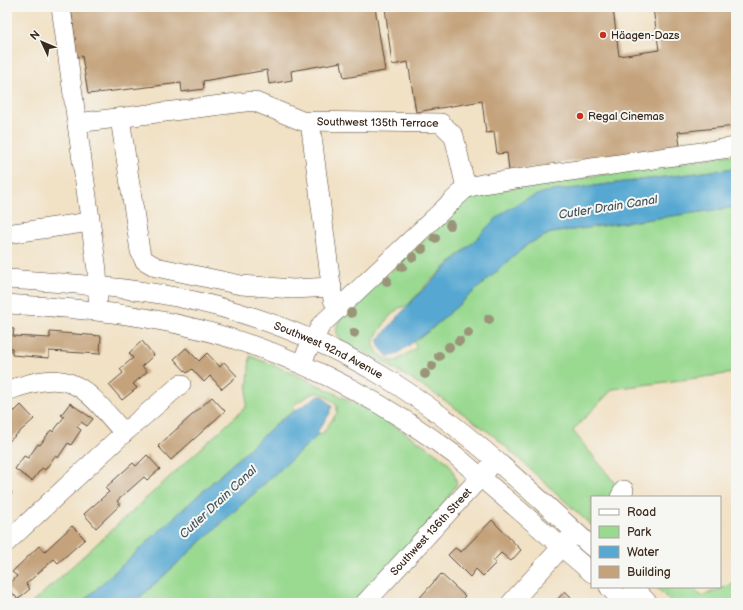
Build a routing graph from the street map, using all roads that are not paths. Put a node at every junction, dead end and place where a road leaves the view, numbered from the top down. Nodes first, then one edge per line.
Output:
1 (61, 7) edge
2 (120, 118) junction
3 (310, 121) junction
4 (77, 123) junction
5 (736, 147) edge
6 (466, 188) junction
7 (90, 222) junction
8 (7, 234) edge
9 (7, 279) edge
10 (98, 286) junction
11 (332, 287) junction
12 (7, 304) edge
13 (337, 309) junction
14 (98, 311) junction
15 (312, 341) junction
16 (301, 363) junction
17 (181, 384) dead end
18 (7, 391) edge
19 (124, 433) junction
20 (496, 461) junction
21 (480, 477) junction
22 (575, 532) junction
23 (7, 542) edge
24 (591, 546) edge
25 (561, 548) junction
26 (591, 572) edge
27 (610, 588) edge
28 (634, 588) edge
29 (365, 603) edge
30 (511, 603) edge
31 (624, 603) edge
32 (648, 603) edge

1 - 4 street
2 - 3 street, Southwest 135th Terrace
2 - 4 street, Southwest 135th Terrace
2 - 11 street
3 - 6 street, Southwest 135th Terrace
3 - 11 street
4 - 7 street
5 - 6 street
6 - 13 street
7 - 8 street
7 - 10 street
9 - 10 street, Southwest 92nd Avenue
10 - 14 street
10 - 15 street, Southwest 92nd Avenue
11 - 13 street
12 - 14 street, Southwest 92nd Avenue
13 - 15 street
14 - 16 street, Southwest 92nd Avenue
15 - 16 street
15 - 20 street, Southwest 92nd Avenue
16 - 21 street, Southwest 92nd Avenue
17 - 19 street
18 - 19 street
19 - 23 street
20 - 21 street, Southwest 136th Street
20 - 22 street, Southwest 92nd Avenue
21 - 25 street, Southwest 92nd Avenue
21 - 29 street, Southwest 136th Street
22 - 24 street, Southwest 92nd Avenue
22 - 25 street
25 - 26 street, Southwest 92nd Avenue
25 - 30 street
27 - 31 street
28 - 32 street

